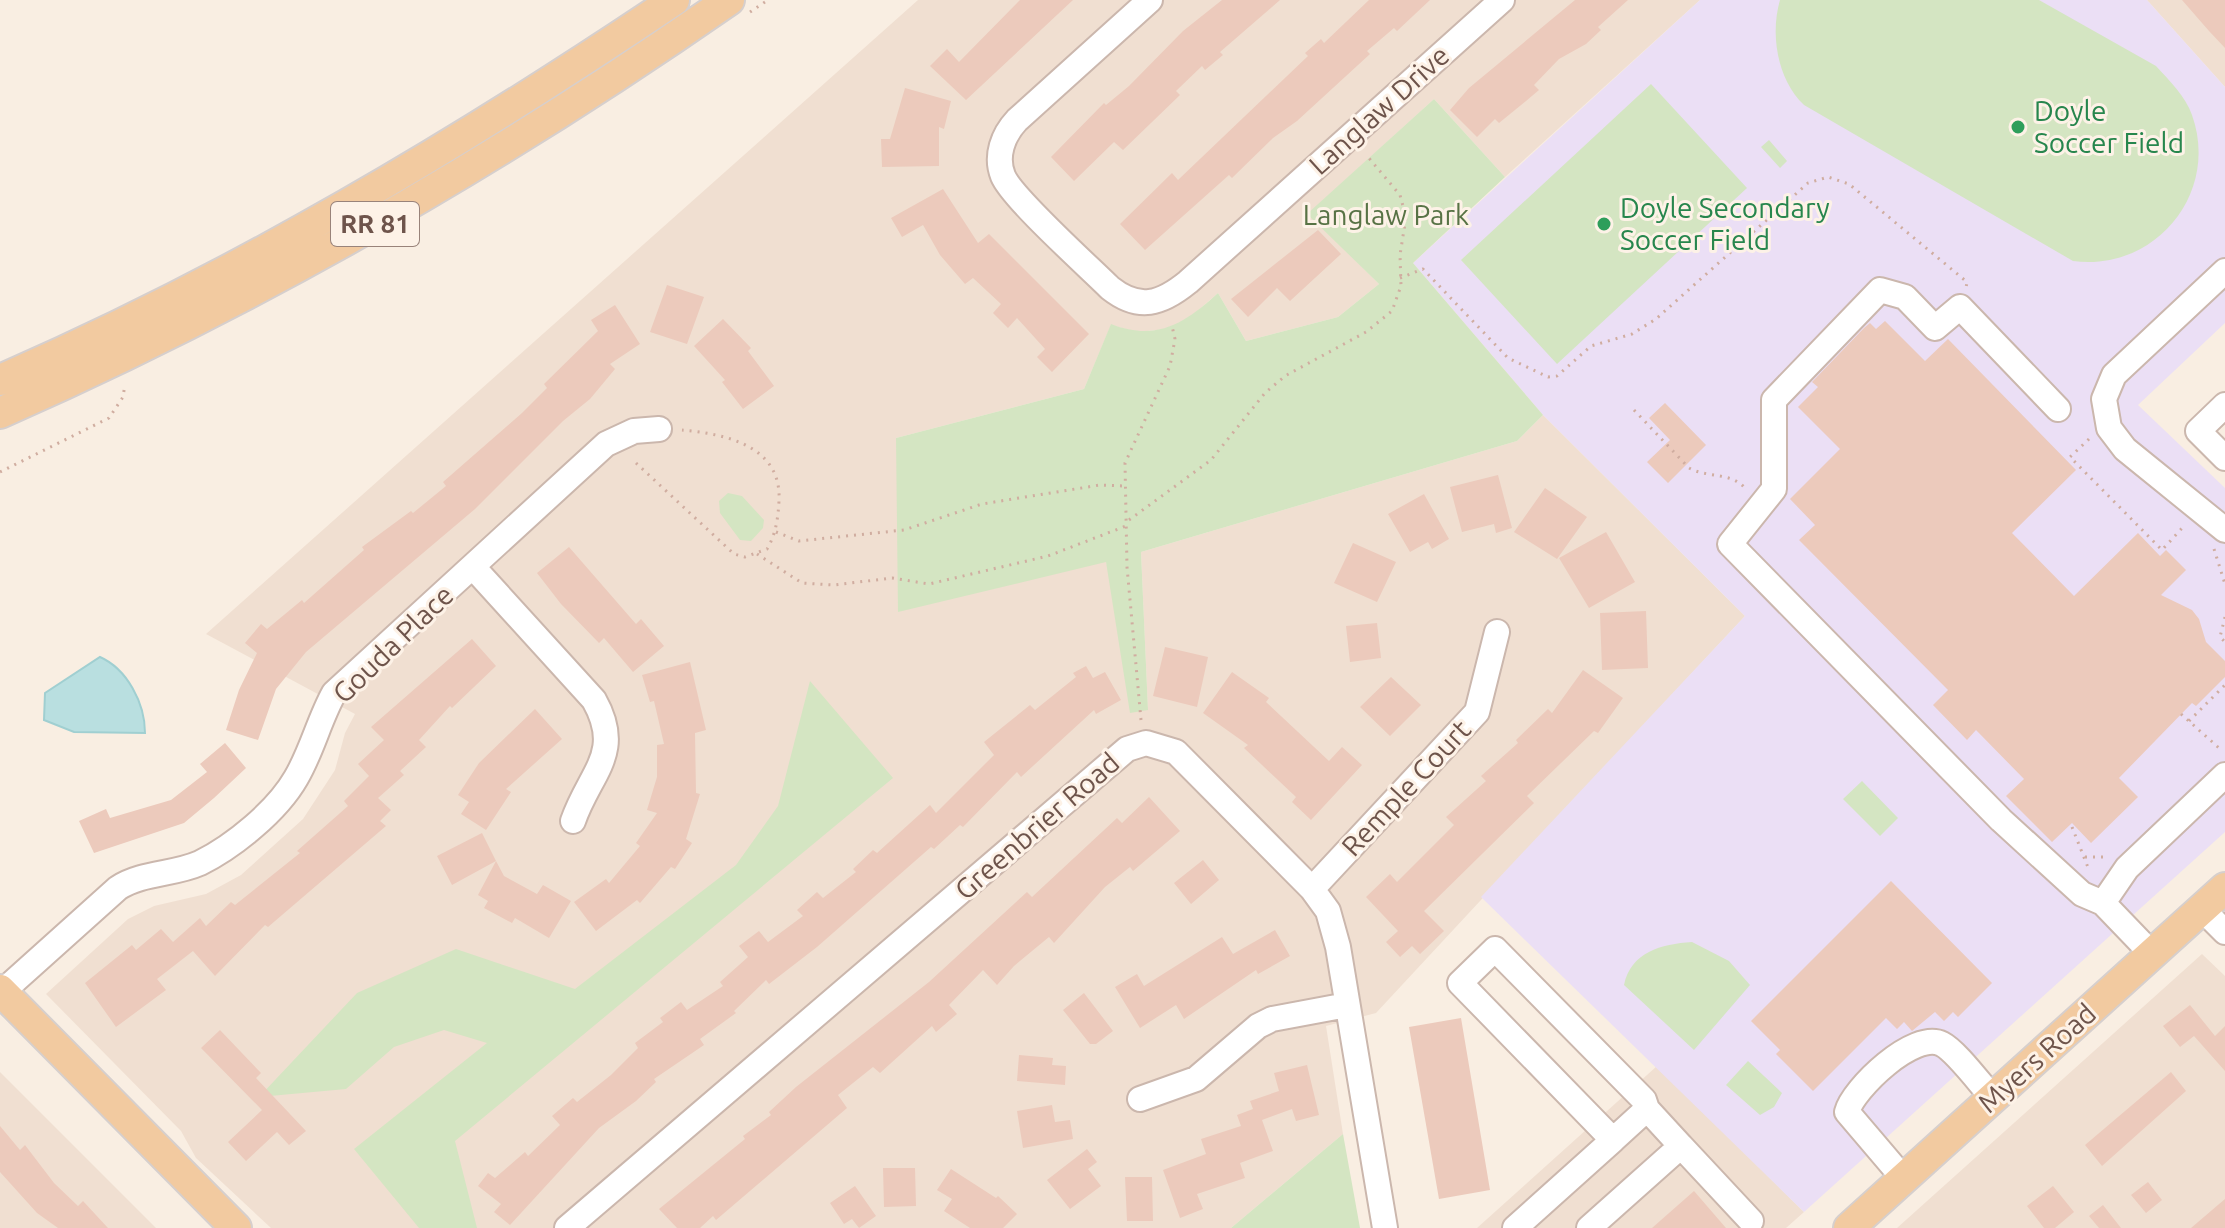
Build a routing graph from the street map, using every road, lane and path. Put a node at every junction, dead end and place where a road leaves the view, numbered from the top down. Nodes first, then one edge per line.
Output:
1 (674, 0) edge
2 (729, 0) edge
3 (1150, 0) edge
4 (1502, 0) edge
5 (1368, 157) dead end
6 (2225, 271) edge
7 (1400, 278) junction
8 (1960, 307) junction
9 (1172, 326) dead end
10 (0, 380) edge
11 (126, 380) dead end
12 (2225, 405) edge
13 (2058, 409) dead end
14 (1634, 410) dead end
15 (0, 413) edge
16 (659, 429) joint
17 (2089, 439) dead end
18 (2225, 458) edge
19 (636, 463) dead end
20 (0, 472) edge
21 (1124, 486) junction
22 (1759, 507) junction
23 (1129, 520) junction
24 (1126, 526) junction
25 (2184, 526) dead end
26 (775, 532) junction
27 (2219, 540) edge
28 (757, 554) junction
29 (473, 567) junction
30 (2225, 584) edge
31 (2225, 617) edge
32 (1497, 632) dead end
33 (2225, 642) edge
34 (2225, 685) edge
35 (2181, 714) dead end
36 (2189, 721) junction
37 (1156, 744) junction
38 (2219, 748) dead end
39 (2225, 775) edge
40 (573, 821) dead end
41 (2072, 827) dead end
42 (2084, 857) junction
43 (2113, 857) dead end
44 (2225, 888) edge
45 (1312, 889) junction
46 (2103, 903) junction
47 (2202, 909) junction
48 (2225, 932) edge
49 (2152, 954) junction
50 (1, 991) edge
51 (1347, 1005) junction
52 (1993, 1098) junction
53 (1140, 1099) dead end
54 (1647, 1109) junction
55 (1613, 1140) junction
56 (1681, 1146) junction
57 (1904, 1179) junction
58 (1751, 1221) dead end
59 (236, 1228) edge
60 (567, 1228) edge
61 (1385, 1228) edge
62 (1515, 1228) edge
63 (1589, 1228) edge
64 (1849, 1228) edge

1 - 10 main road, RR 81
2 - 15 main road, RR 81
3 - 4 street, Langlaw Drive
5 - 7 path
6 - 27 street
7 - 8 path
7 - 23 path
8 - 13 street
8 - 22 street
9 - 21 path
11 - 20 path
12 - 18 street
14 - 22 path
16 - 26 path
16 - 29 street, Gouda Place
17 - 25 path
19 - 28 path
21 - 23 path
21 - 26 path
22 - 46 street
23 - 24 path
24 - 28 path
24 - 37 path
26 - 28 path
27 - 30 path
29 - 40 street
29 - 50 street, Gouda Place
31 - 33 path
32 - 45 street, Remple Court
34 - 36 path
35 - 36 path
36 - 38 path
37 - 45 street, Greenbrier Road
37 - 60 street, Greenbrier Road
39 - 46 street
41 - 42 path
42 - 43 path
42 - 46 path
44 - 47 main road, Myers Road
45 - 51 street, Greenbrier Road
46 - 49 street
47 - 48 street
47 - 49 main road, Myers Road
49 - 52 main road, Myers Road
50 - 59 main road
51 - 53 street
51 - 61 street, Greenbrier Road
52 - 57 main road, Myers Road
52 - 57 street
54 - 55 street
54 - 55 street
54 - 56 street
55 - 62 street
56 - 58 street
56 - 63 street
57 - 64 main road, Myers Road

